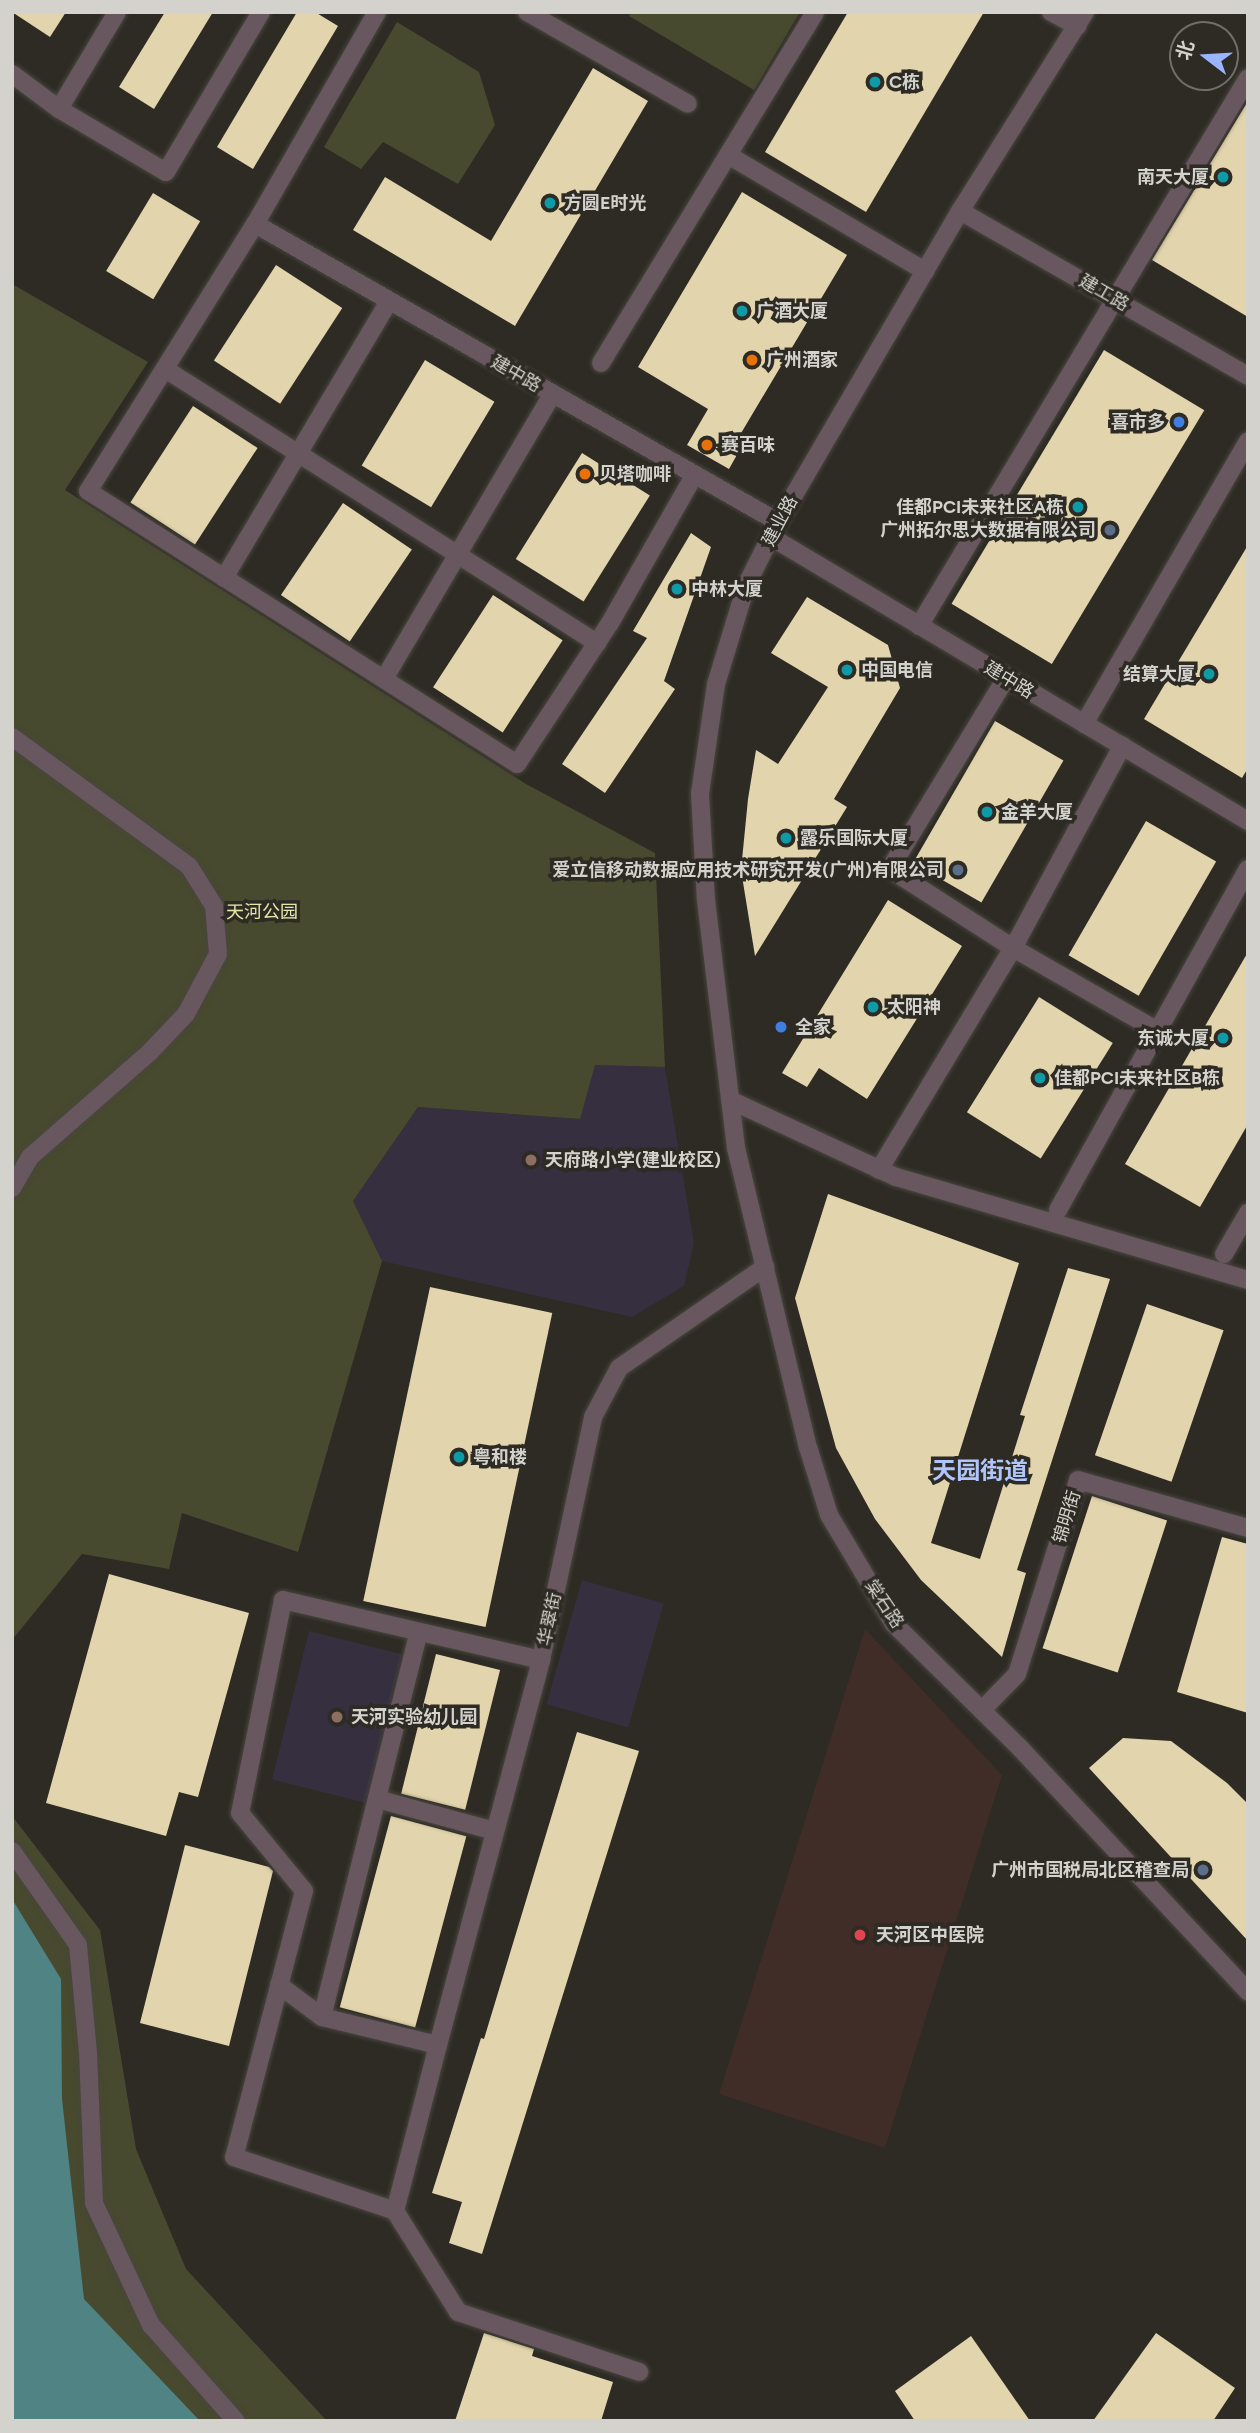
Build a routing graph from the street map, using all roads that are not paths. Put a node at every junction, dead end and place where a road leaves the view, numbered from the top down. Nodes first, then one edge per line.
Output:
1 (117, 12) edge
2 (261, 12) edge
3 (377, 12) edge
4 (527, 12) edge
5 (815, 12) edge
6 (1051, 12) edge
7 (1081, 19) edge
8 (12, 74) edge
9 (1248, 78) edge
10 (688, 104) dead end
11 (60, 109) junction
12 (728, 155) junction
13 (960, 211) junction
14 (255, 225) junction
15 (925, 271) junction
16 (1116, 300) junction
17 (389, 301) junction
18 (601, 363) dead end
19 (165, 369) junction
20 (1248, 376) edge
21 (552, 395) junction
22 (1248, 441) edge
23 (298, 454) junction
24 (694, 476) junction
25 (774, 530) junction
26 (457, 555) junction
27 (224, 578) junction
28 (919, 626) junction
29 (597, 643) junction
30 (1006, 678) junction
31 (384, 679) junction
32 (1084, 724) junction
33 (12, 737) edge
34 (1122, 746) junction
35 (1248, 821) edge
36 (1248, 869) edge
37 (1013, 948) junction
38 (1156, 1030) junction
39 (730, 1100) junction
40 (880, 1170) junction
41 (12, 1188) edge
42 (1058, 1210) dead end
43 (1248, 1213) edge
44 (1224, 1254) dead end
45 (765, 1267) junction
46 (1248, 1280) edge
47 (1248, 1528) edge
48 (419, 1632) junction
49 (541, 1660) junction
50 (982, 1710) junction
51 (377, 1799) junction
52 (495, 1831) junction
53 (12, 1851) edge
54 (279, 1986) junction
55 (1248, 1992) edge
56 (322, 2017) junction
57 (438, 2045) junction
58 (395, 2211) junction
59 (639, 2372) dead end
60 (236, 2421) edge

1 - 11 street
2 - 11 street
3 - 14 street
4 - 10 street
5 - 12 street
6 - 7 street
7 - 13 street, 建业路
8 - 11 street
9 - 16 street
12 - 15 street
12 - 18 street
13 - 15 street, 建业路
13 - 16 street, 建工路
14 - 17 street, 建中路
14 - 19 street
15 - 25 street, 建业路
16 - 20 street, 建工路
16 - 28 street
17 - 21 street, 建中路
17 - 23 street
19 - 23 street
19 - 27 street
21 - 24 street, 建中路
21 - 26 street
22 - 32 street
23 - 26 street
23 - 27 street
24 - 25 street, 建中路
24 - 29 street
25 - 28 street, 建中路
25 - 39 street, 建业路
26 - 29 street
26 - 31 street
27 - 31 street
28 - 30 street, 建中路
29 - 31 street
30 - 32 street, 建中路
30 - 37 street
32 - 34 street, 建中路
33 - 41 street
34 - 35 street, 建中路
34 - 37 street
36 - 38 street
37 - 38 street
37 - 40 street
38 - 42 street
39 - 40 street
39 - 45 street, 棠石路
40 - 46 street
43 - 44 street
45 - 49 street, 华翠街
45 - 50 street, 棠石路
47 - 50 street, 锦明街
48 - 49 street
48 - 51 street
48 - 54 street
49 - 52 street, 华翠街
50 - 55 street, 棠石路
51 - 52 street
51 - 56 street
52 - 57 street, 华翠街
53 - 60 street
54 - 56 street
54 - 58 street
56 - 57 street
57 - 58 street, 华翠街
58 - 59 street

